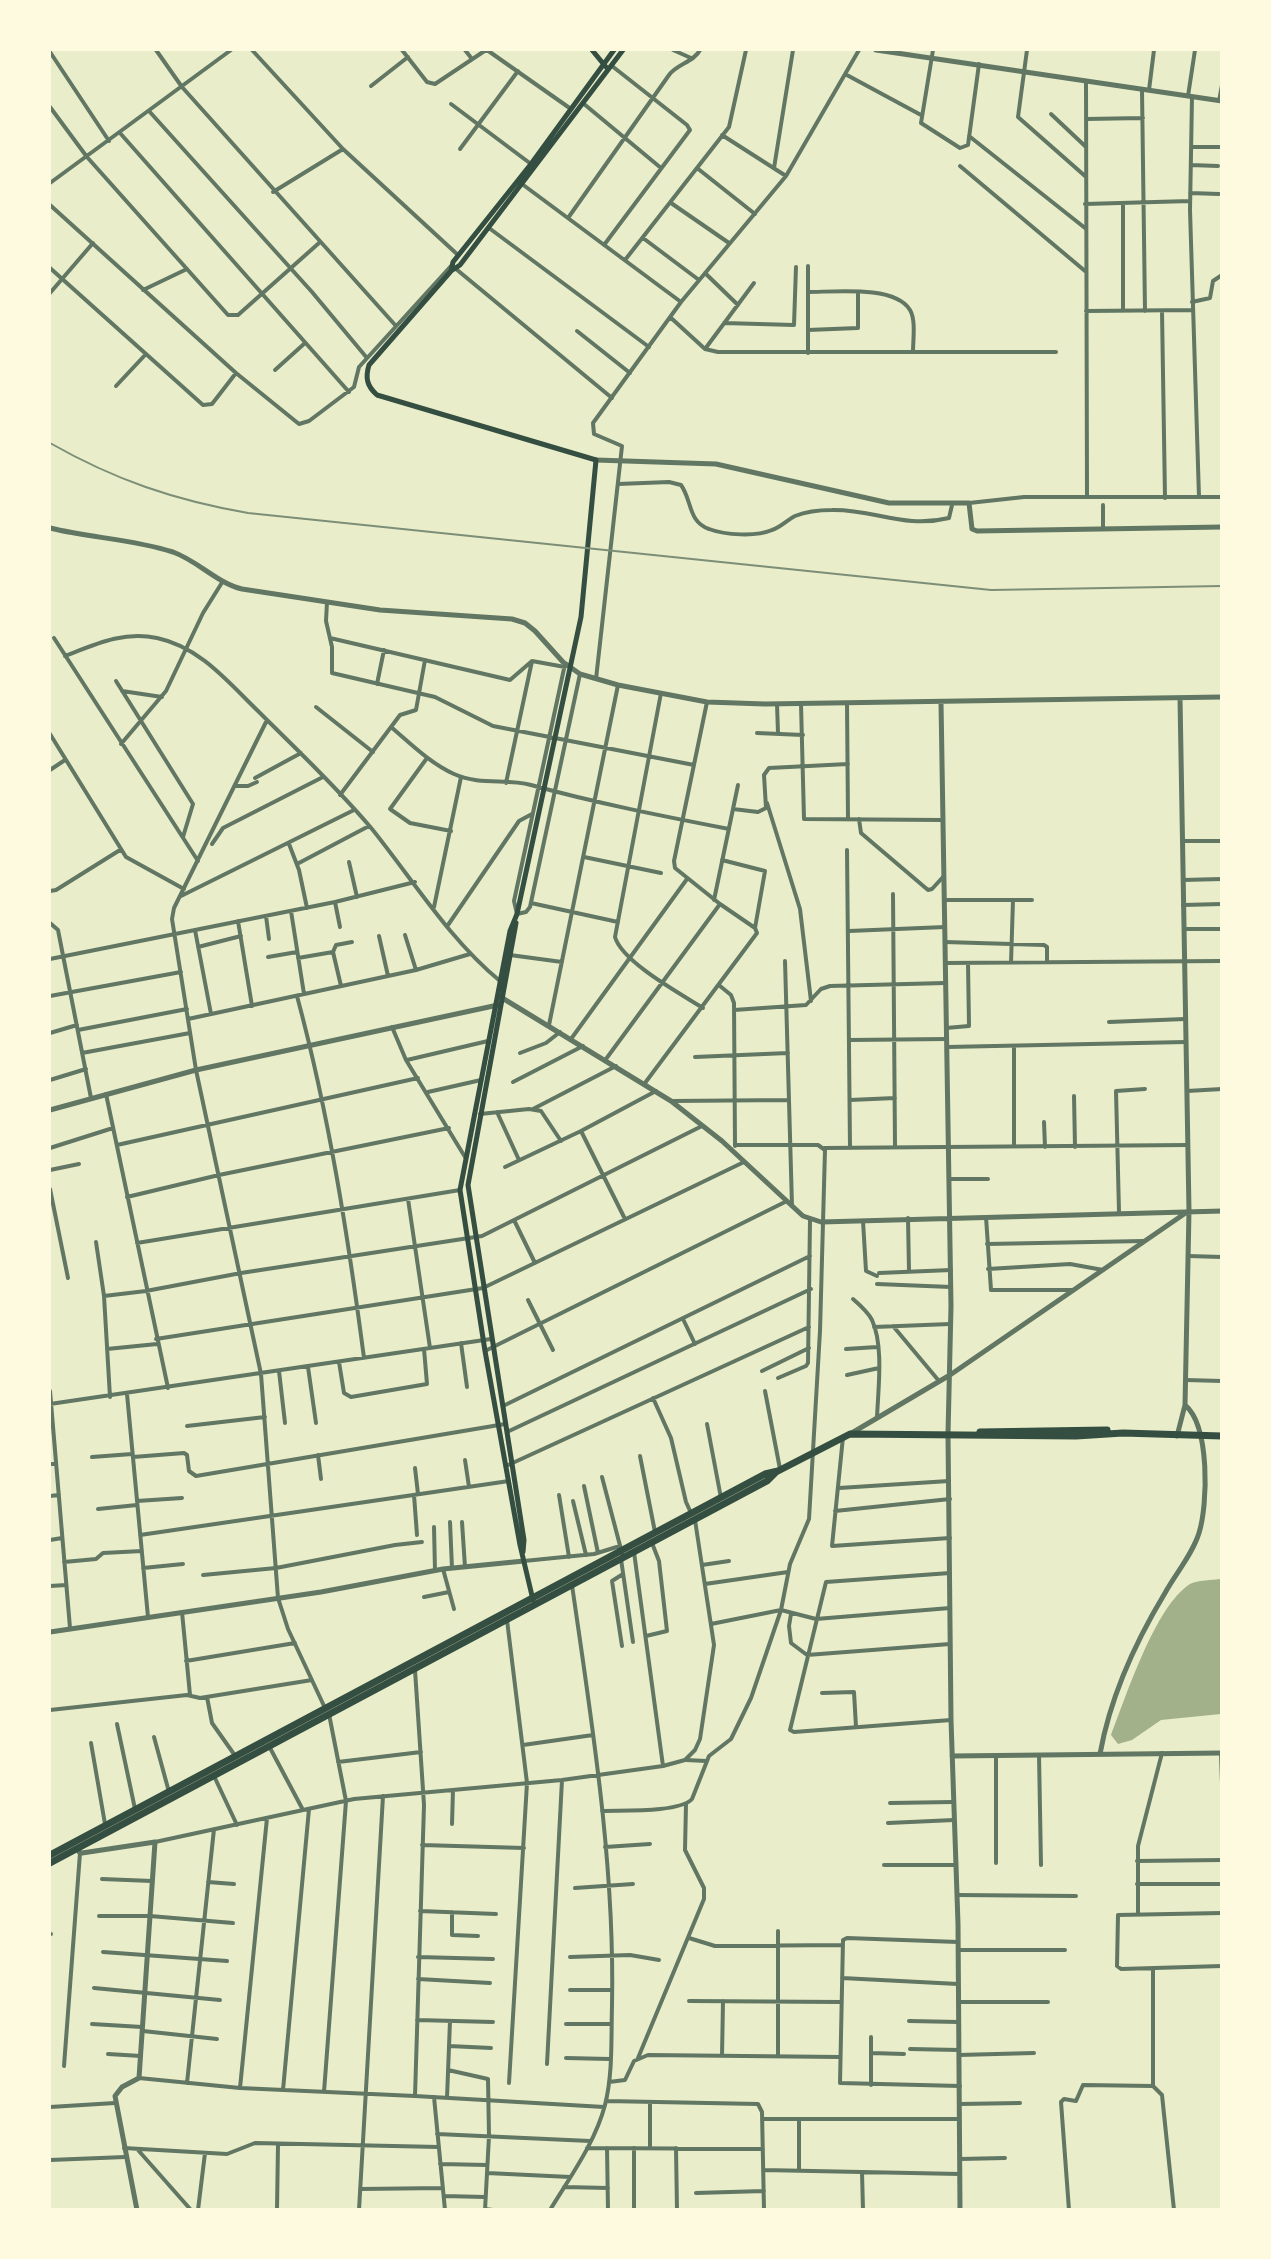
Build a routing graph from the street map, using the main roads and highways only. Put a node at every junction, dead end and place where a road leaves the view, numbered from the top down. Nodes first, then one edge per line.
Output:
1 (592, 50) edge
2 (614, 50) edge
3 (623, 50) edge
4 (604, 65) junction
5 (610, 68) junction
6 (453, 269) junction
7 (499, 1001) junction
8 (502, 1424) junction
9 (1221, 1436) edge
10 (509, 1465) junction
11 (693, 1516) junction
12 (621, 1553) junction
13 (523, 1554) junction
14 (533, 1602) junction
15 (327, 1711) junction
16 (237, 1759) junction
17 (50, 1855) edge
18 (50, 1863) edge

1 - 4 main road
2 - 4 main road
3 - 5 main road
4 - 5 main road
4 - 6 main road
5 - 6 main road
6 - 7 main road
7 - 8 main road
7 - 8 main road
8 - 10 main road
8 - 10 main road
9 - 11 highway
10 - 13 main road
10 - 13 main road
11 - 12 highway
11 - 12 highway
12 - 14 highway
13 - 14 main road
14 - 15 highway
14 - 15 highway
15 - 16 highway
15 - 16 highway
16 - 17 highway
16 - 18 highway

